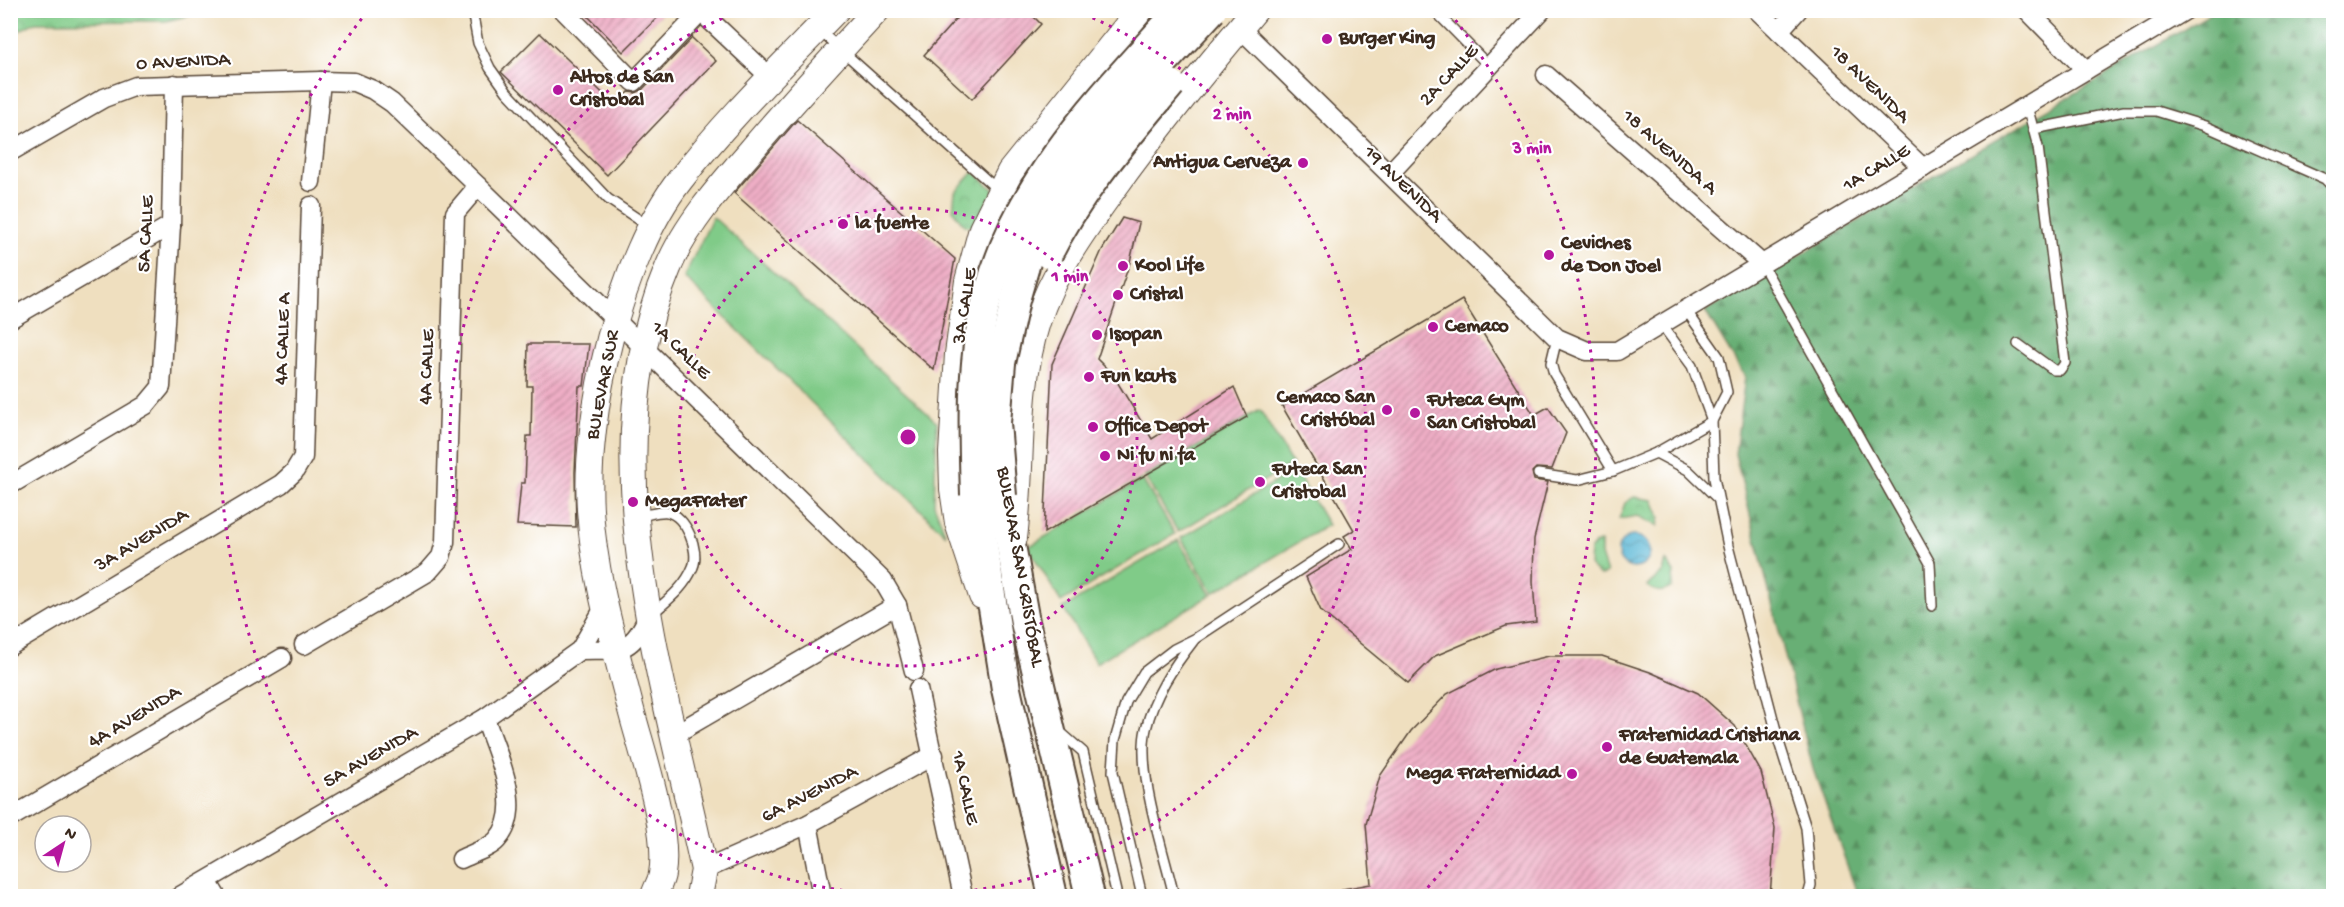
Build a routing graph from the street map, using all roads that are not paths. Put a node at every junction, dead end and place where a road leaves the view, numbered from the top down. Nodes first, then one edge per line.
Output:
1 (563, 10) edge
2 (836, 10) edge
3 (877, 10) edge
4 (1180, 10) edge
5 (1212, 10) edge
6 (1434, 10) edge
7 (1542, 10) edge
8 (1757, 10) edge
9 (1798, 10) edge
10 (2027, 10) edge
11 (2186, 10) edge
12 (701, 11) edge
13 (1135, 14) edge
14 (473, 16) dead end
15 (1239, 16) edge
16 (817, 29) junction
17 (1779, 31) junction
18 (840, 51) junction
19 (1490, 67) junction
20 (2086, 70) junction
21 (1546, 75) dead end
22 (771, 78) junction
23 (321, 81) junction
24 (174, 84) junction
25 (1171, 84) dead end
26 (373, 90) joint
27 (2027, 106) junction
28 (2034, 129) junction
29 (10, 152) edge
30 (1015, 165) junction
31 (1923, 168) junction
32 (1390, 173) junction
33 (311, 183) dead end
34 (478, 186) junction
35 (2334, 188) edge
36 (999, 191) junction
37 (1105, 201) junction
38 (310, 206) dead end
39 (171, 225) junction
40 (650, 227) junction
41 (1762, 264) junction
42 (1015, 300) junction
43 (1686, 310) junction
44 (10, 319) edge
45 (616, 320) junction
46 (1662, 325) junction
47 (1557, 338) junction
48 (2018, 344) dead end
49 (643, 347) junction
50 (1587, 351) joint
51 (1712, 421) junction
52 (1656, 453) junction
53 (1613, 471) junction
54 (294, 472) joint
55 (1538, 474) dead end
56 (10, 485) edge
57 (988, 495) junction
58 (1720, 502) junction
59 (635, 517) junction
60 (1339, 544) dead end
61 (1013, 551) junction
62 (897, 605) junction
63 (605, 606) junction
64 (1932, 606) dead end
65 (648, 616) junction
66 (1196, 638) junction
67 (304, 645) dead end
68 (10, 646) edge
69 (1000, 647) junction
70 (615, 649) junction
71 (580, 650) junction
72 (282, 658) dead end
73 (485, 718) junction
74 (1050, 724) junction
75 (675, 734) junction
76 (934, 755) junction
77 (10, 818) edge
78 (808, 824) junction
79 (461, 859) dead end
80 (704, 870) junction
81 (211, 889) edge
82 (180, 897) edge
83 (654, 897) edge
84 (699, 897) edge
85 (822, 897) edge
86 (963, 897) edge
87 (1053, 897) edge
88 (1090, 897) edge
89 (1117, 897) edge
90 (1142, 897) edge
91 (1174, 897) edge
92 (1808, 897) edge

1 - 12 street
2 - 16 main road, BULEVAR SUR
3 - 18 main road, BULEVAR SUR
4 - 57 main road, BULEVAR SAN CRISTÓBAL, bridge
5 - 42 main road, BULEVAR SAN CRISTÓBAL, bridge
6 - 19 lane
7 - 19 street, 2A CALLE
8 - 17 street, 18 AVENIDA
9 - 17 street
10 - 20 street
11 - 20 street, 1A CALLE
12 - 22 street
13 - 30 main road, 3A CALLE
14 - 40 lane
15 - 32 street, 19 AVENIDA
15 - 37 main road
16 - 18 lane
16 - 22 main road, BULEVAR SUR
17 - 31 street, 18 AVENIDA
18 - 36 lane
18 - 49 main road, BULEVAR SUR
19 - 32 street, 2A CALLE
20 - 27 street, 1A CALLE
21 - 41 street, 18 AVENIDA A
22 - 40 main road, BULEVAR SUR
23 - 24 street, 0 AVENIDA
23 - 26 street, 0 AVENIDA
23 - 33 street
24 - 29 street, 0 AVENIDA
24 - 39 street, 5A CALLE
25 - 42 main road, bridge
26 - 34 street, 1A CALLE
27 - 28 lane
27 - 31 street, 1A CALLE
28 - 35 lane
28 - 48 lane
30 - 36 main road, 3A CALLE
30 - 37 main road
31 - 41 street, 1A CALLE
32 - 47 street, 19 AVENIDA
34 - 45 street, 1A CALLE
34 - 67 street, 4A CALLE
36 - 69 main road, 3A CALLE
37 - 61 main road
38 - 54 street, 4A CALLE A
39 - 44 street
39 - 56 street, 5A CALLE
40 - 45 main road, BULEVAR SUR
41 - 43 street, 1A CALLE
41 - 64 lane
42 - 57 main road, BULEVAR SAN CRISTÓBAL, bridge
43 - 46 street, 1A CALLE
43 - 51 lane
45 - 49 street, 1A CALLE
45 - 63 main road, BULEVAR SUR
46 - 50 street, 1A CALLE
46 - 51 lane
47 - 50 street, 19 AVENIDA
47 - 53 lane
49 - 59 main road, BULEVAR SUR
49 - 62 street, 1A CALLE
51 - 52 lane
51 - 58 lane
52 - 53 lane
52 - 58 lane
53 - 55 lane
54 - 68 street, 3A AVENIDA
57 - 61 main road, BULEVAR SAN CRISTÓBAL
57 - 69 main road, BULEVAR SAN CRISTÓBAL
58 - 92 lane
59 - 65 main road, BULEVAR SUR
59 - 65 lane
60 - 66 lane
61 - 74 main road, BULEVAR SAN CRISTÓBAL
62 - 75 street
62 - 76 street, 1A CALLE
63 - 70 main road, BULEVAR SUR
63 - 71 street, 5A AVENIDA
65 - 70 street
65 - 75 main road, BULEVAR SUR
66 - 90 lane
66 - 91 lane
69 - 87 main road, BULEVAR SAN CRISTÓBAL
70 - 71 street
70 - 83 main road, BULEVAR SUR
71 - 73 street, 5A AVENIDA
72 - 77 street, 4A AVENIDA
73 - 79 street
73 - 81 street, 5A AVENIDA
74 - 88 main road, BULEVAR SAN CRISTÓBAL
74 - 89 lane
75 - 80 main road, BULEVAR SUR
76 - 78 street, 6A AVENIDA
76 - 86 street, 1A CALLE
78 - 80 street, 6A AVENIDA
78 - 85 street
80 - 84 main road, BULEVAR SUR
81 - 82 street, 5A AVENIDA

